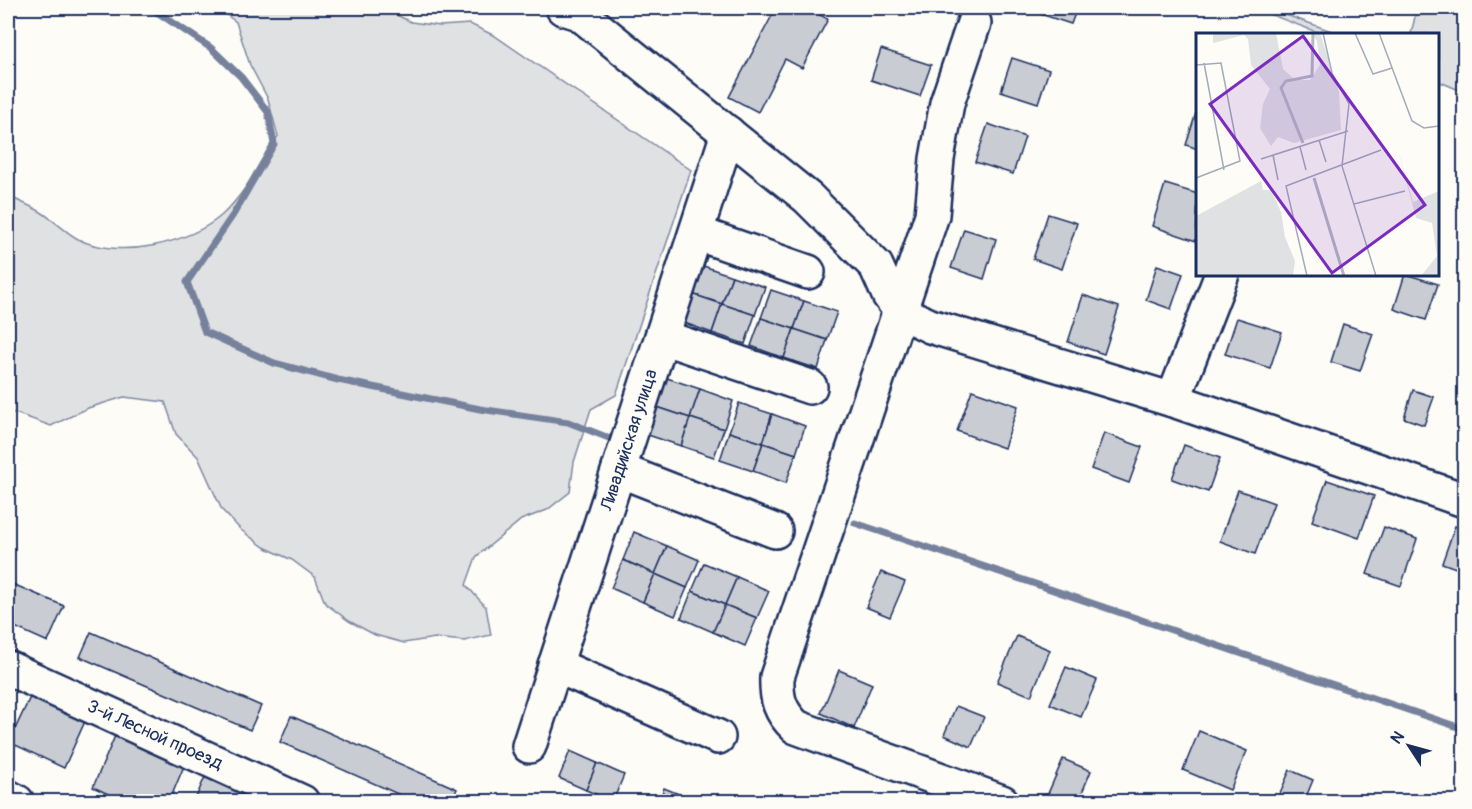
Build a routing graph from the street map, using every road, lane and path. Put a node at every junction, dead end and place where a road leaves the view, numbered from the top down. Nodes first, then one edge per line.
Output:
1 (563, 8) edge
2 (974, 23) dead end
3 (728, 133) junction
4 (696, 233) junction
5 (808, 272) dead end
6 (1221, 276) edge
7 (902, 312) junction
8 (662, 337) junction
9 (810, 387) dead end
10 (1173, 400) junction
11 (619, 470) junction
12 (1464, 500) edge
13 (775, 531) dead end
14 (555, 665) junction
15 (8, 668) edge
16 (718, 737) dead end
17 (529, 746) dead end
18 (8, 797) edge
19 (17, 801) edge
20 (302, 801) edge
21 (1002, 801) edge

1 - 3 street
2 - 7 street
3 - 4 street, Ливадийская улица
3 - 7 street
4 - 5 street
4 - 8 street, Ливадийская улица
6 - 10 street
7 - 10 street
7 - 21 street
8 - 9 street
8 - 11 street, Ливадийская улица
10 - 12 street
11 - 13 street
11 - 14 street, Ливадийская улица
14 - 16 street
14 - 17 street, Ливадийская улица
15 - 20 street, 3-й Лесной проезд
18 - 19 street

